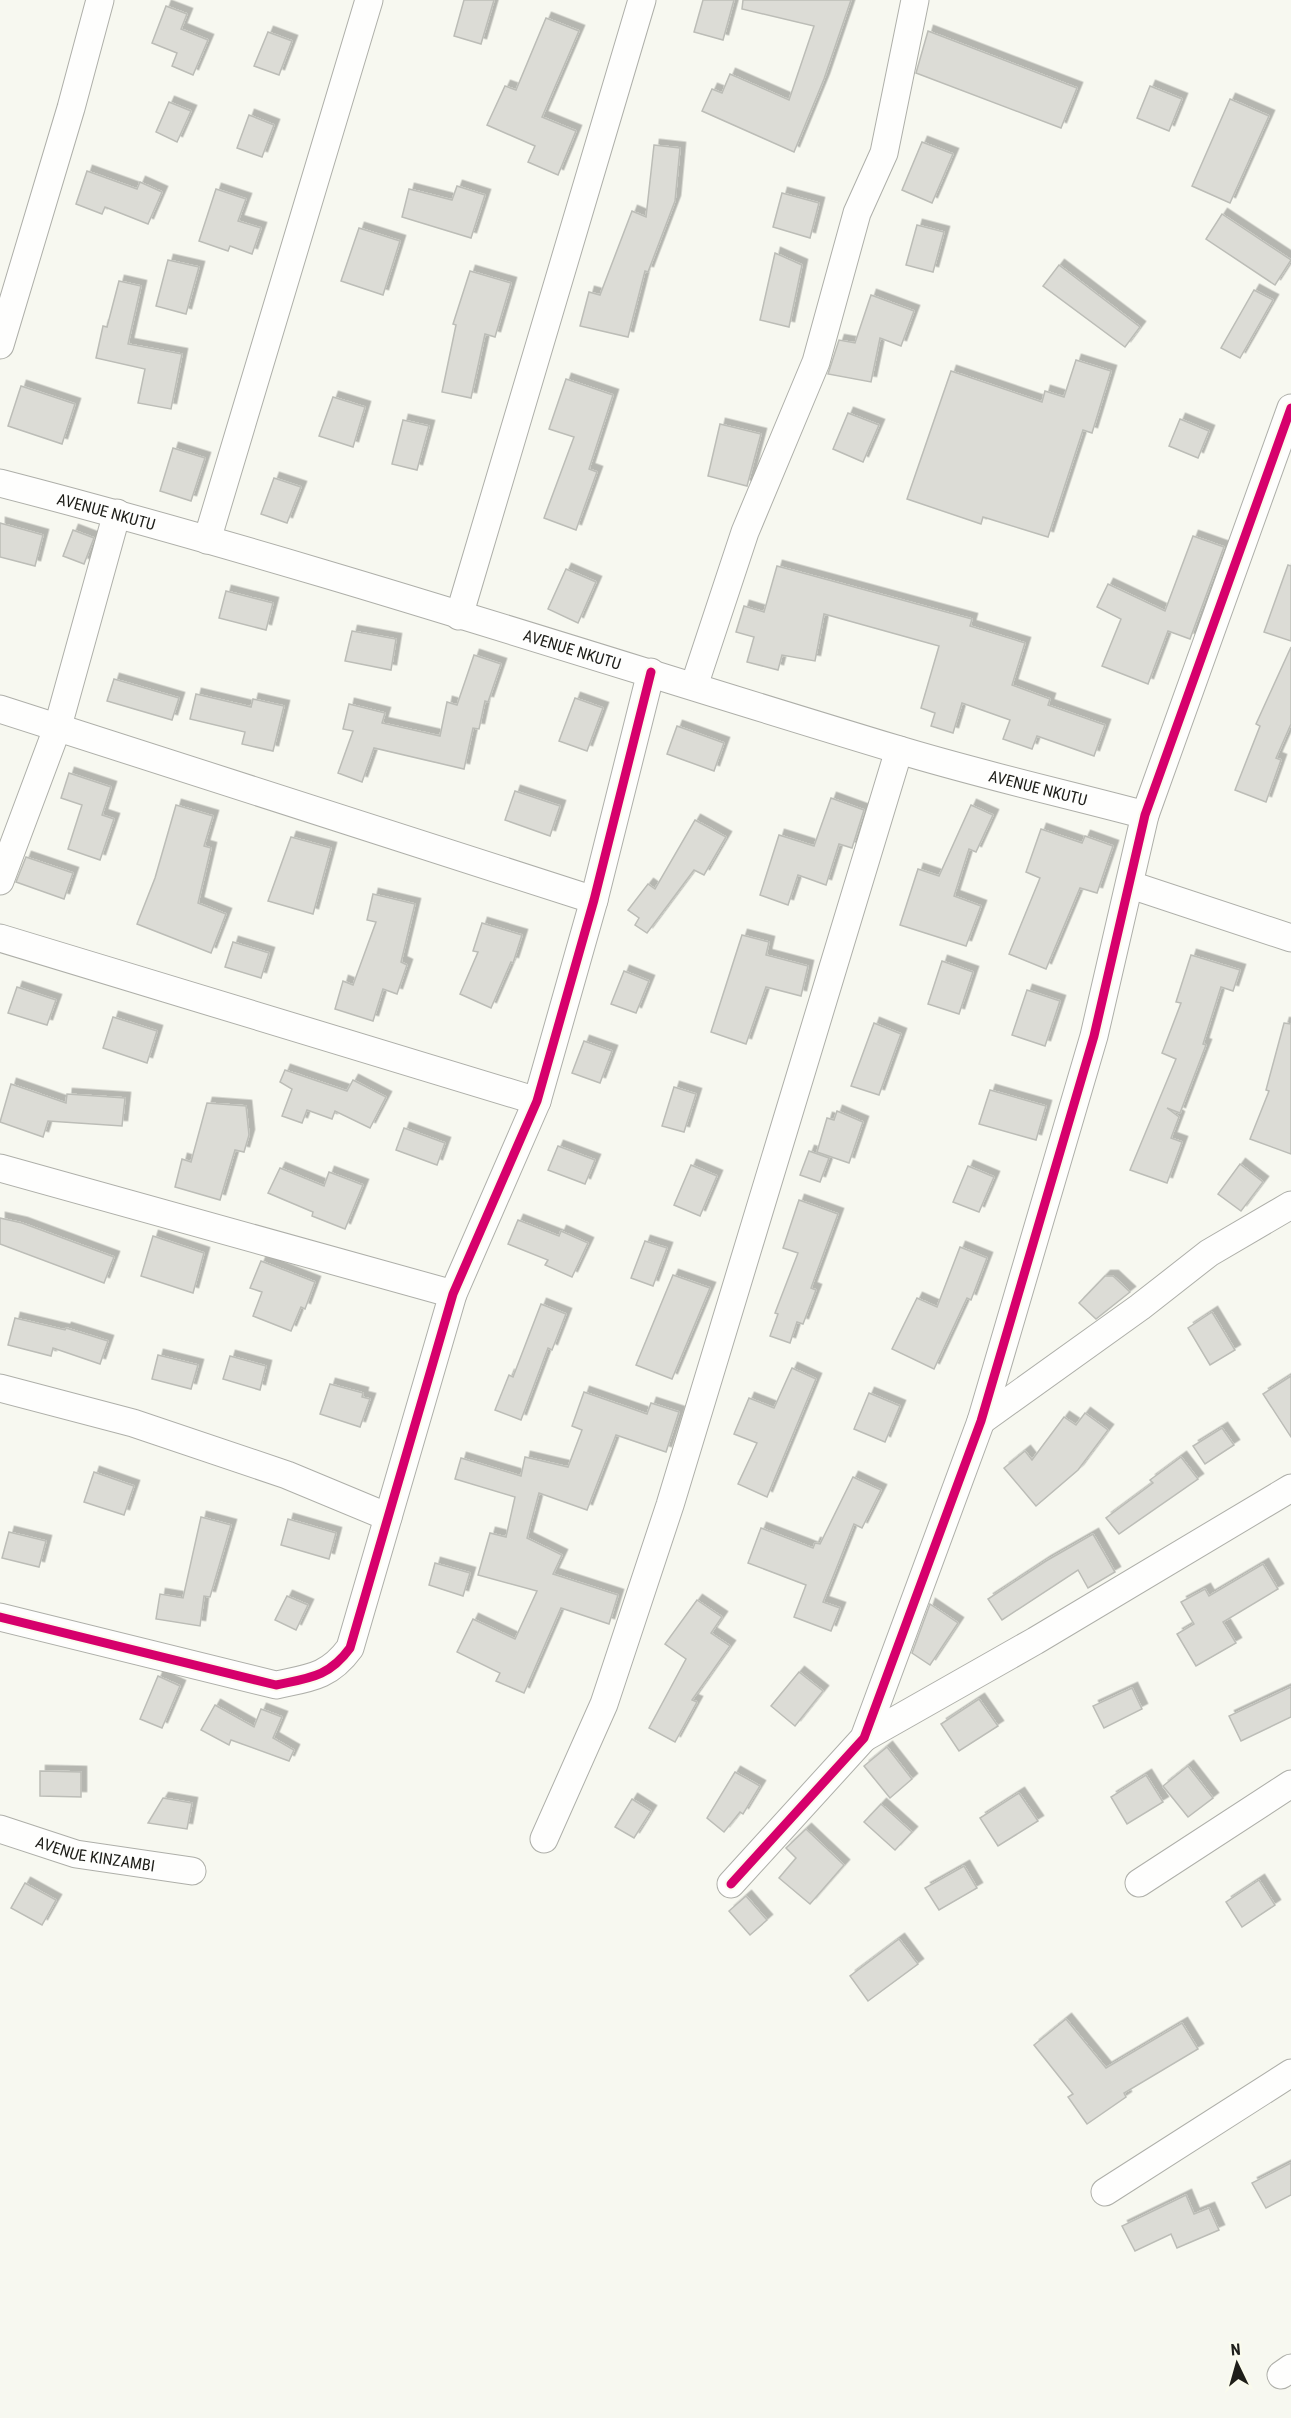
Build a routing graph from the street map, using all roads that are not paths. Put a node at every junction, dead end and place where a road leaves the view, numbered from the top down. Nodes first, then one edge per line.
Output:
1 (100, 0) edge
2 (369, 0) edge
3 (642, 0) edge
4 (915, 0) edge
5 (0, 345) edge
6 (1291, 408) edge
7 (0, 483) edge
8 (117, 513) junction
9 (207, 540) junction
10 (459, 616) junction
11 (651, 672) junction
12 (694, 686) junction
13 (0, 709) edge
14 (58, 726) junction
15 (899, 750) junction
16 (1145, 814) junction
17 (0, 881) edge
18 (1131, 885) junction
19 (594, 900) junction
20 (0, 938) edge
21 (1291, 938) edge
22 (537, 1101) junction
23 (0, 1168) edge
24 (1291, 1205) edge
25 (453, 1294) junction
26 (0, 1388) edge
27 (981, 1421) junction
28 (1291, 1488) edge
29 (388, 1517) junction
30 (0, 1617) edge
31 (864, 1738) junction
32 (1291, 1784) edge
33 (0, 1829) edge
34 (544, 1839) dead end
35 (192, 1871) dead end
36 (1139, 1883) dead end
37 (731, 1884) dead end
38 (1291, 2073) edge
39 (1105, 2192) dead end

1 - 5 street
2 - 9 street
3 - 10 street
4 - 12 street
6 - 16 street
7 - 8 street, AVENUE NKUTU
8 - 9 street, AVENUE NKUTU
8 - 14 street
9 - 10 street, AVENUE NKUTU
10 - 11 street, AVENUE NKUTU
11 - 12 street, AVENUE NKUTU
11 - 19 street
12 - 15 street, AVENUE NKUTU
13 - 14 street
14 - 17 street
14 - 19 street
15 - 16 street, AVENUE NKUTU
15 - 34 street
16 - 18 street
18 - 21 street
18 - 27 street
19 - 22 street
20 - 22 street
22 - 25 street
23 - 25 street
24 - 27 street
25 - 29 street
26 - 29 street
27 - 31 street
28 - 31 street
29 - 30 street
31 - 37 street
32 - 36 street
33 - 35 street, AVENUE KINZAMBI
38 - 39 street

